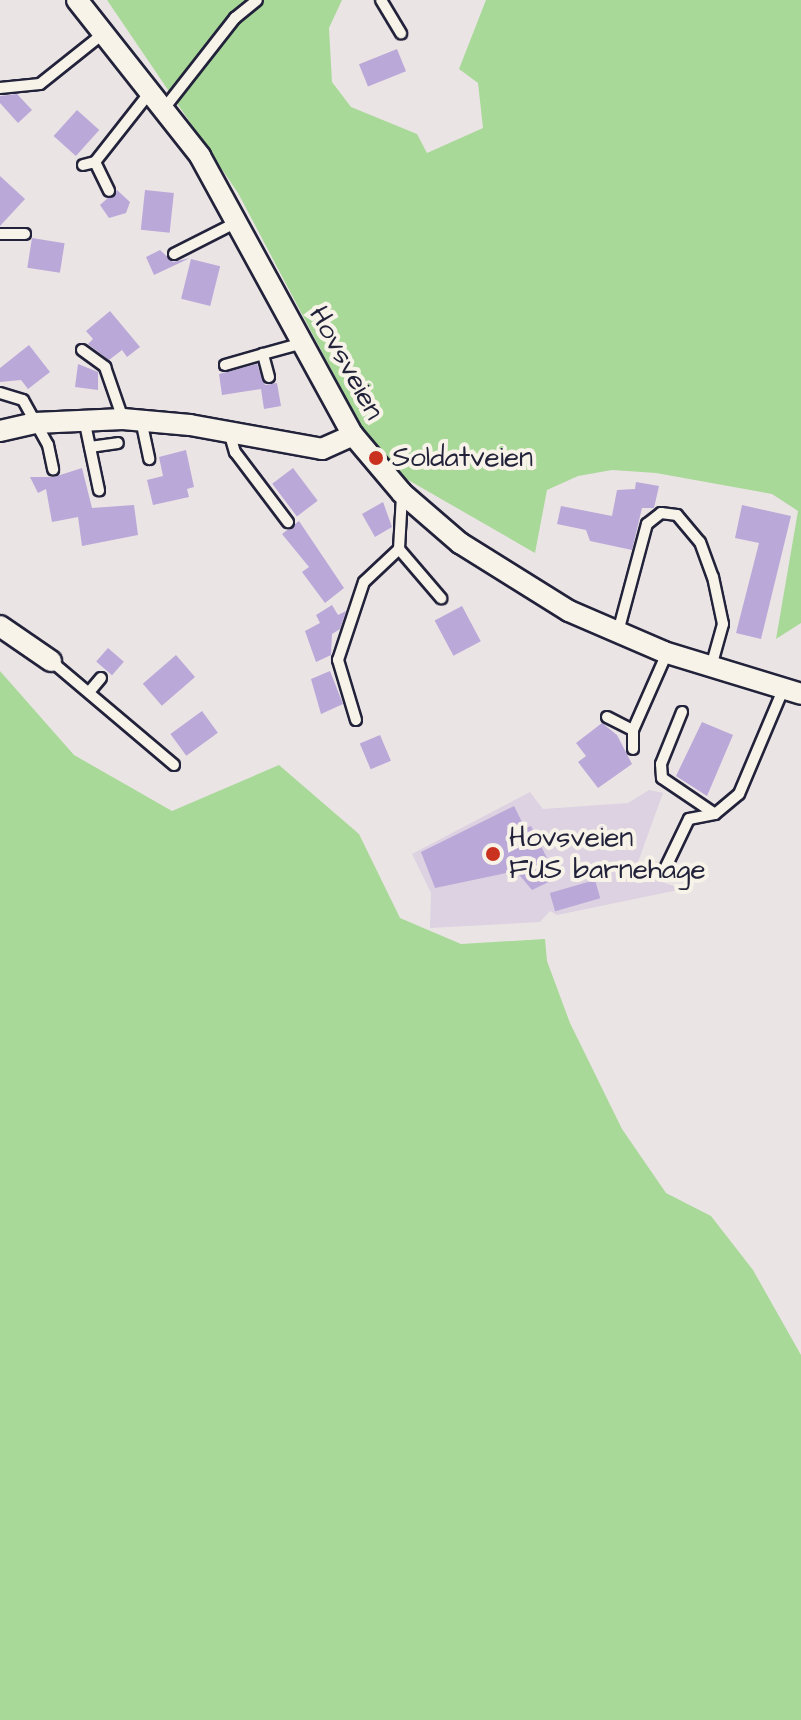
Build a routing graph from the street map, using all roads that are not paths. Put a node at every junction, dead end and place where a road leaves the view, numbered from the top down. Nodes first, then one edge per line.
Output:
1 (77, 0) edge
2 (257, 0) edge
3 (381, 0) edge
4 (104, 33) junction
5 (401, 33) dead end
6 (0, 88) edge
7 (150, 92) junction
8 (163, 110) junction
9 (95, 162) junction
10 (83, 165) dead end
11 (109, 191) dead end
12 (239, 221) junction
13 (0, 234) edge
14 (25, 234) dead end
15 (174, 254) dead end
16 (303, 343) junction
17 (82, 350) dead end
18 (263, 354) junction
19 (225, 365) dead end
20 (269, 377) dead end
21 (0, 393) edge
22 (84, 419) junction
23 (132, 420) junction
24 (35, 423) junction
25 (0, 431) edge
26 (230, 435) junction
27 (353, 435) junction
28 (118, 443) dead end
29 (90, 447) junction
30 (149, 459) dead end
31 (53, 469) dead end
32 (99, 490) dead end
33 (402, 493) junction
34 (288, 522) dead end
35 (399, 549) junction
36 (441, 598) dead end
37 (0, 626) edge
38 (617, 634) junction
39 (667, 653) junction
40 (51, 661) joint
41 (711, 668) junction
42 (101, 678) dead end
43 (90, 691) junction
44 (792, 692) edge
45 (682, 712) dead end
46 (607, 717) dead end
47 (356, 720) dead end
48 (633, 730) junction
49 (633, 749) dead end
50 (174, 765) dead end
51 (715, 814) junction
52 (663, 873) dead end

1 - 4 street, Hovsveien
2 - 8 lane
3 - 5 lane
4 - 6 lane
4 - 7 street, Hovsveien
7 - 8 street, Hovsveien
7 - 9 lane
8 - 12 street, Hovsveien
9 - 10 lane
9 - 11 lane
12 - 15 lane
12 - 16 street, Hovsveien
13 - 14 lane
16 - 18 lane
16 - 27 street, Hovsveien
17 - 23 lane
18 - 19 lane
18 - 20 lane
21 - 24 lane
22 - 23 street
22 - 24 street
22 - 29 lane
23 - 26 street
23 - 30 lane
24 - 25 street
24 - 31 lane
26 - 27 street
26 - 34 lane
27 - 33 street, Hovsveien
28 - 29 lane
29 - 32 lane
33 - 35 lane
33 - 38 street, Hovsveien
35 - 36 lane
35 - 47 lane
37 - 40 street
38 - 39 street, Hovsveien
38 - 41 lane
39 - 41 street, Hovsveien
39 - 48 lane
40 - 43 lane
41 - 44 street, Hovsveien
42 - 43 lane
43 - 50 lane
44 - 51 lane
45 - 51 lane
46 - 48 lane
48 - 49 lane
51 - 52 lane

